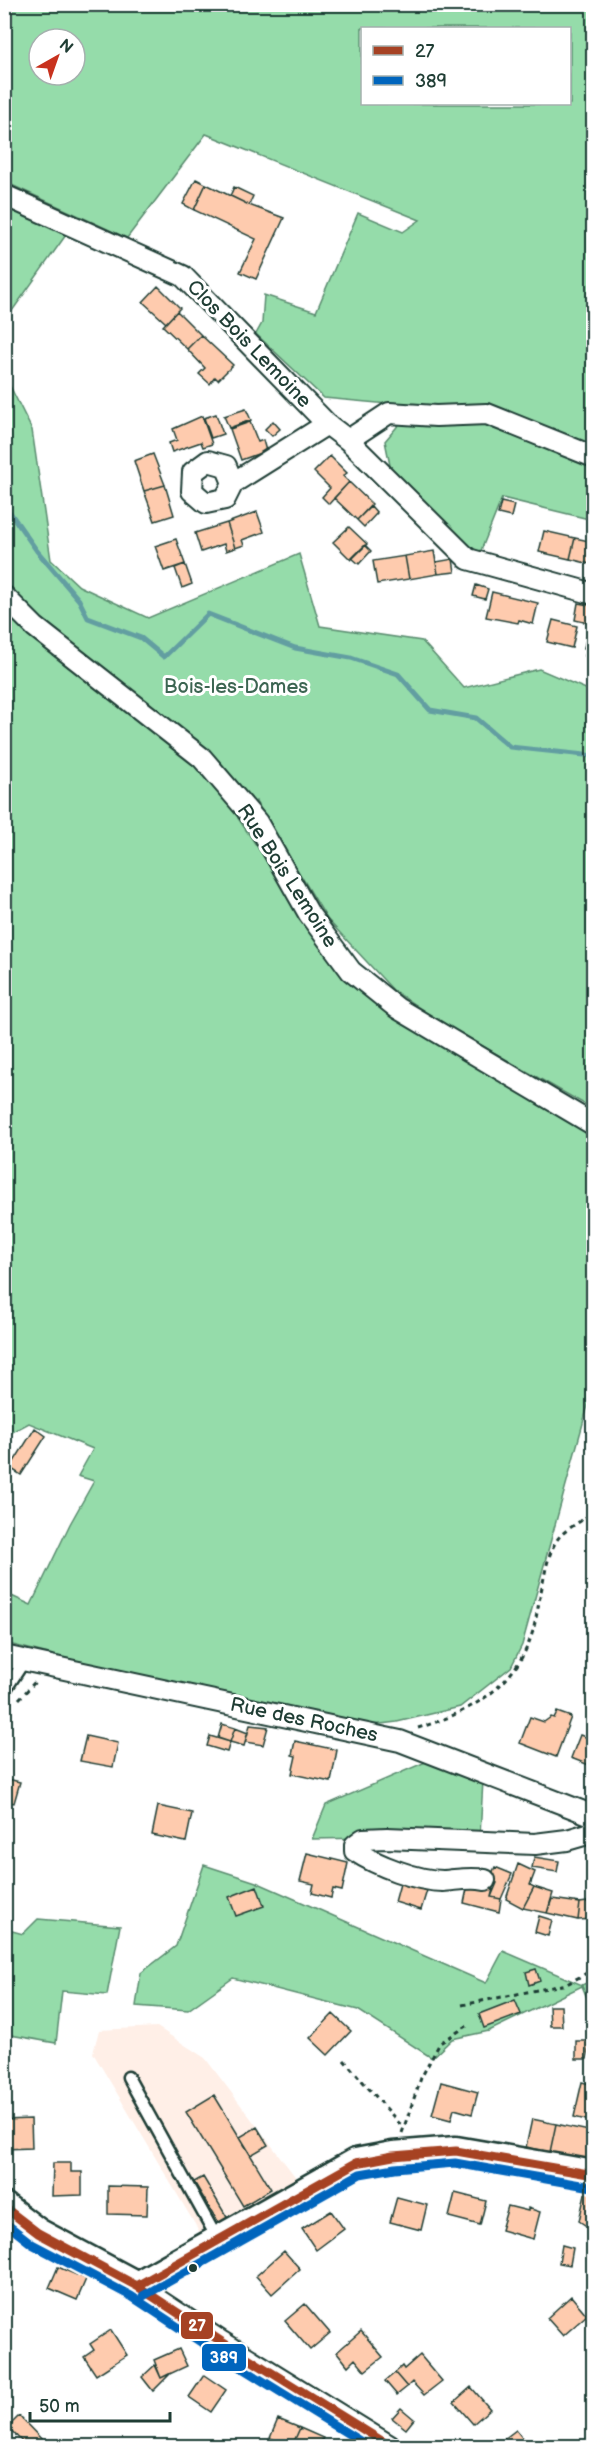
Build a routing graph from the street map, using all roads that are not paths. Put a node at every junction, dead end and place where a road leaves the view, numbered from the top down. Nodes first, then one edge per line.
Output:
1 (4, 195) edge
2 (327, 424) junction
3 (348, 440) junction
4 (594, 457) edge
5 (233, 483) dead end
6 (594, 594) edge
7 (4, 596) edge
8 (594, 1125) edge
9 (4, 1656) edge
10 (25, 1660) junction
11 (4, 1692) edge
12 (594, 1816) edge
13 (594, 1828) edge
14 (485, 1880) dead end
15 (128, 2077) dead end
16 (594, 2175) edge
17 (10, 2217) edge
18 (219, 2242) junction
19 (137, 2286) junction
20 (390, 2446) edge

1 - 2 street, Clos Bois Lemoine
2 - 3 street, Clos Bois Lemoine
2 - 5 street, Clos Bois Lemoine
3 - 4 street
3 - 6 street, Clos Bois Lemoine
7 - 8 street, Rue Bois Lemoine
9 - 10 street, Rue des Roches
10 - 11 lane
10 - 12 street, Rue des Roches
13 - 14 street
15 - 18 lane
16 - 18 street
17 - 19 street
18 - 19 street
19 - 20 street

